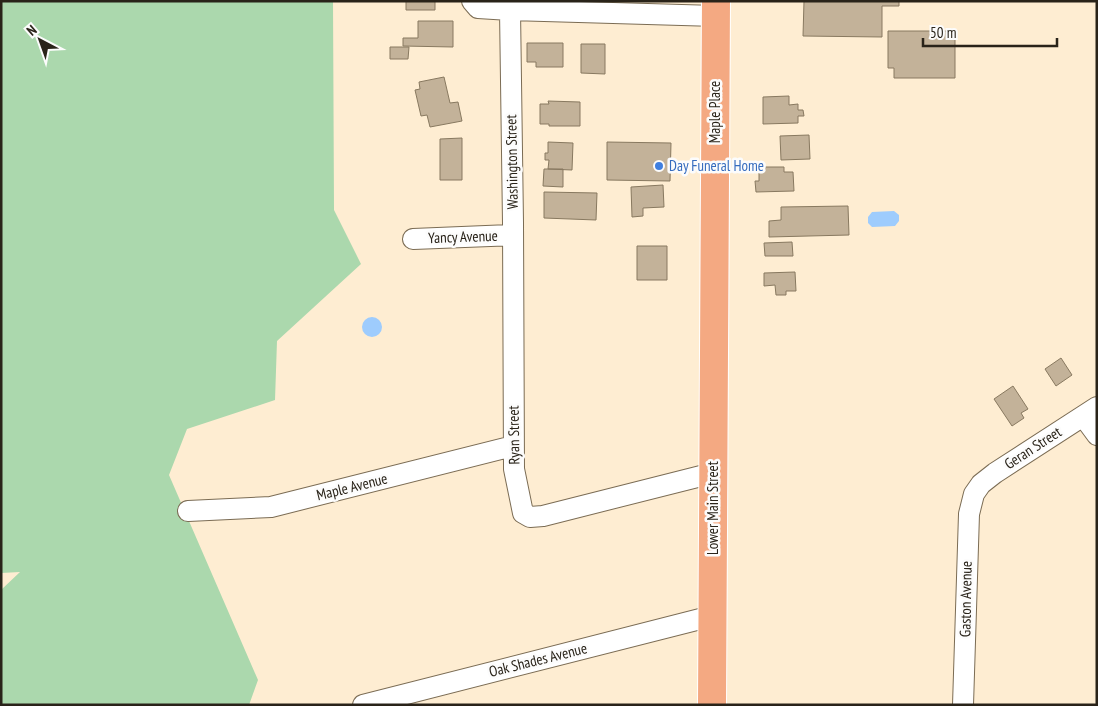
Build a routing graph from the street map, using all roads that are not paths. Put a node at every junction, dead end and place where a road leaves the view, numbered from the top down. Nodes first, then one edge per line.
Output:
1 (472, 1) edge
2 (716, 9) edge
3 (510, 10) junction
4 (514, 235) junction
5 (413, 239) dead end
6 (714, 312) joint
7 (513, 355) joint
8 (1090, 411) edge
9 (1097, 435) edge
10 (513, 446) junction
11 (713, 473) junction
12 (974, 494) joint
13 (188, 511) dead end
14 (712, 616) junction
15 (363, 705) edge
16 (712, 705) edge
17 (964, 705) edge

1 - 3 street
2 - 3 street
2 - 6 main road, Maple Place
3 - 4 street, Washington Street
4 - 5 street, Yancy Avenue
4 - 7 street, Washington Street
6 - 11 main road, Lower Main Street
7 - 10 street, Ryan Street
8 - 9 street
8 - 12 street, Geran Street
10 - 11 street, Ryan Street
10 - 13 street, Maple Avenue
11 - 14 main road, Lower Main Street
12 - 17 street, Gaston Avenue
14 - 15 street, Oak Shades Avenue
14 - 16 main road, Lower Main Street

